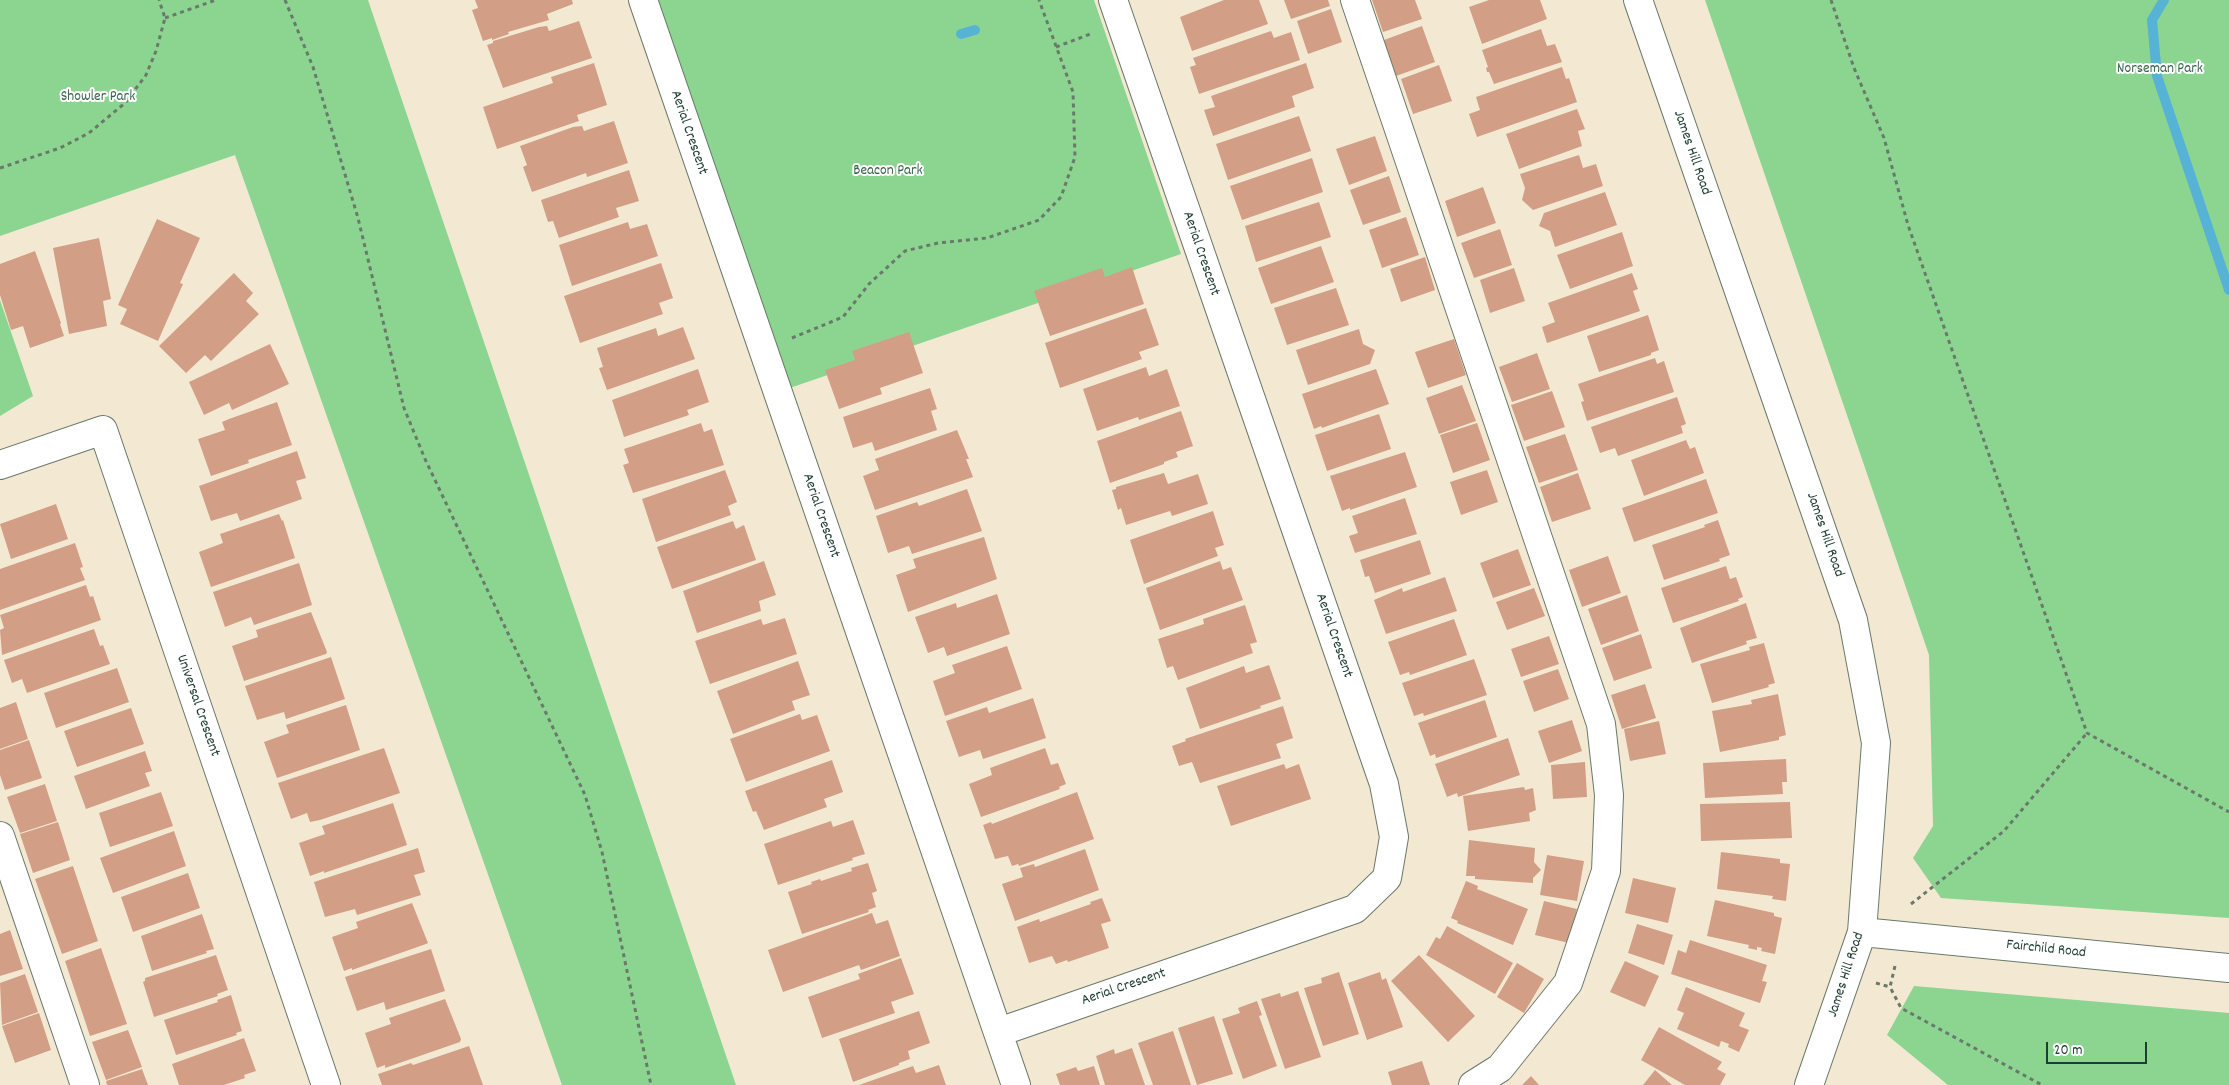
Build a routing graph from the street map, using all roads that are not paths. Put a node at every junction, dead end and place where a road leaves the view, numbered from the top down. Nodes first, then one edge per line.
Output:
1 (643, 0) edge
2 (1355, 0) edge
3 (1638, 0) edge
4 (1117, 11) edge
5 (0, 466) edge
6 (0, 836) edge
7 (1862, 932) junction
8 (2229, 968) edge
9 (998, 1032) junction
10 (85, 1085) edge
11 (326, 1085) edge
12 (1016, 1085) edge
13 (1473, 1085) edge
14 (1809, 1085) edge

1 - 9 street, Aerial Crescent
2 - 13 street
3 - 7 street, James Hill Road
4 - 9 street, Aerial Crescent
5 - 11 street, Universal Crescent
6 - 10 street
7 - 8 street, Fairchild Road
7 - 14 street, James Hill Road
9 - 12 street, Aerial Crescent

